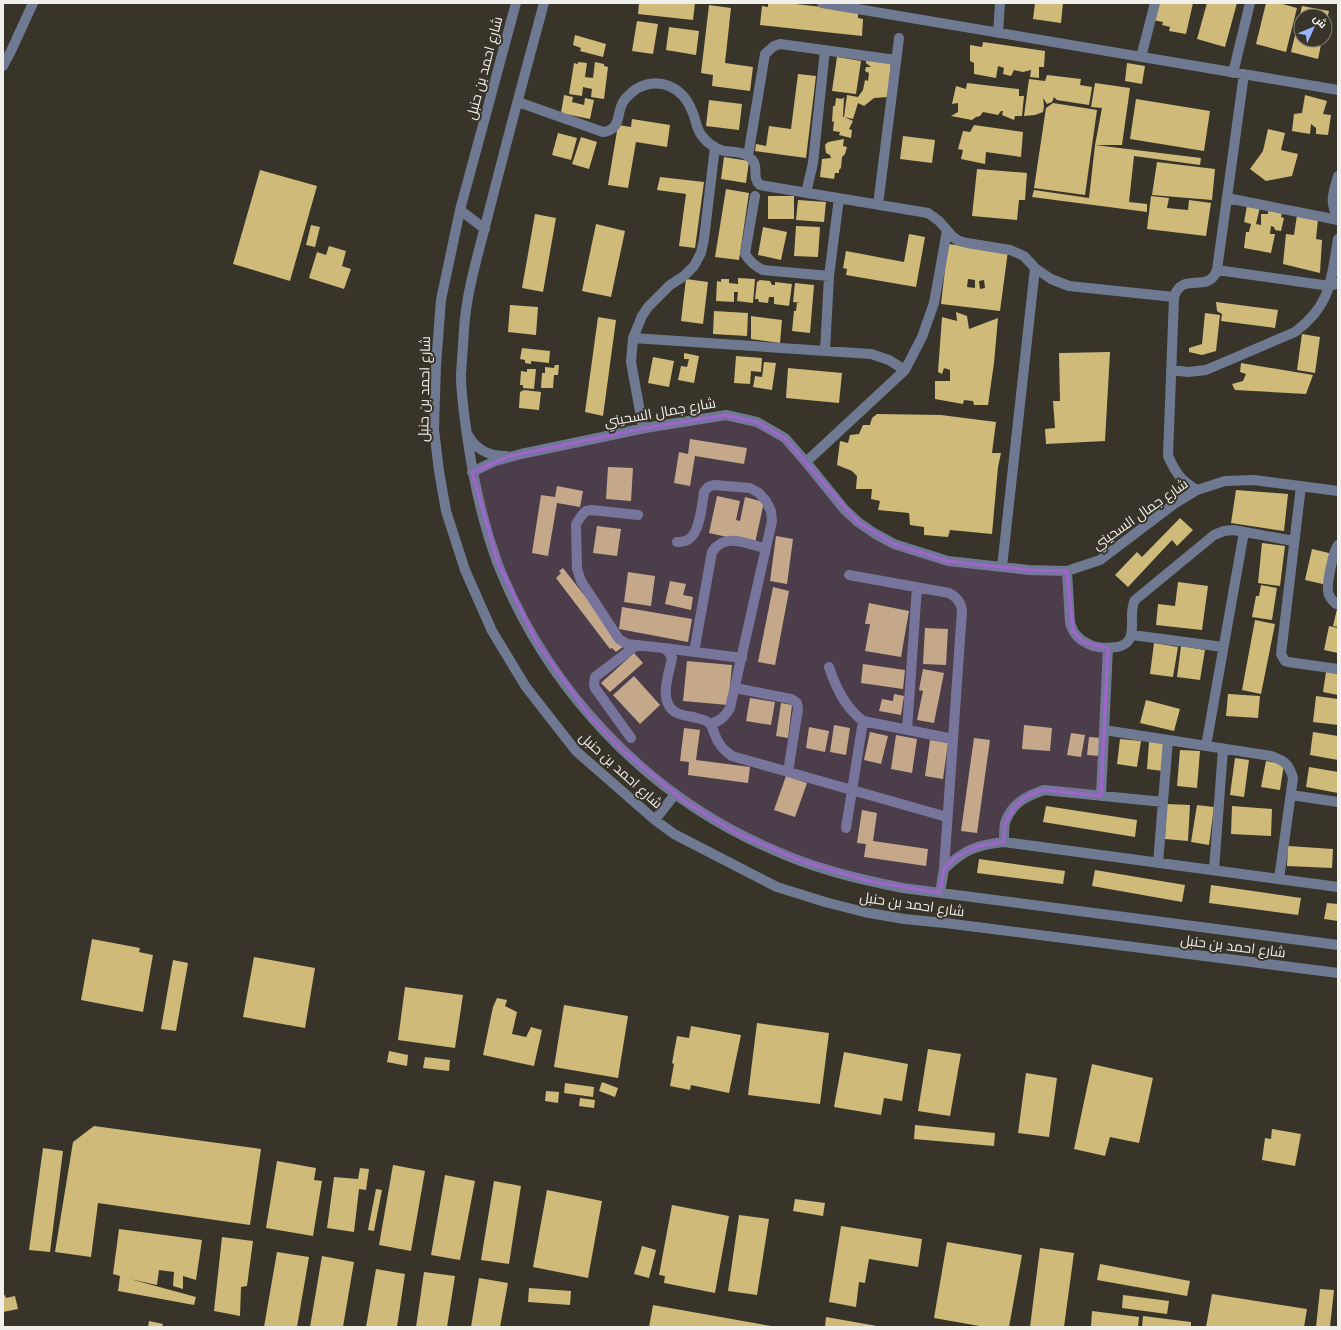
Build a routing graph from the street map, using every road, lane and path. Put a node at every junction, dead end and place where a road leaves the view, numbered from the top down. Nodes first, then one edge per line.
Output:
1 (33, 3) edge
2 (516, 3) edge
3 (544, 3) edge
4 (822, 3) edge
5 (1000, 3) edge
6 (1155, 3) edge
7 (1250, 3) edge
8 (998, 33) junction
9 (899, 38) dead end
10 (825, 50) junction
11 (1141, 57) junction
12 (896, 60) junction
13 (3, 66) edge
14 (1233, 72) junction
15 (1244, 74) junction
16 (1338, 90) edge
17 (518, 102) junction
18 (715, 147) junction
19 (748, 156) junction
20 (1338, 176) edge
21 (806, 193) junction
22 (754, 196) dead end
23 (839, 198) junction
24 (1227, 198) junction
25 (878, 205) junction
26 (460, 210) junction
27 (1338, 219) edge
28 (485, 229) junction
29 (947, 231) junction
30 (1338, 239) edge
31 (1035, 268) junction
32 (1217, 270) junction
33 (829, 276) junction
34 (1334, 285) edge
35 (1174, 297) junction
36 (633, 338) junction
37 (825, 351) junction
38 (905, 370) junction
39 (1172, 370) junction
40 (643, 428) junction
41 (466, 429) junction
42 (510, 456) junction
43 (806, 462) junction
44 (472, 472) junction
45 (1301, 486) junction
46 (1197, 490) junction
47 (1338, 491) edge
48 (638, 515) dead end
49 (1244, 532) junction
50 (1294, 540) junction
51 (677, 542) dead end
52 (1338, 545) edge
53 (765, 548) junction
54 (1002, 567) junction
55 (1067, 571) junction
56 (849, 574) dead end
57 (917, 587) junction
58 (1338, 604) edge
59 (1132, 635) junction
60 (637, 645) junction
61 (1223, 647) junction
62 (663, 648) junction
63 (1108, 648) junction
64 (694, 652) junction
65 (742, 658) junction
66 (829, 667) dead end
67 (1338, 669) edge
68 (735, 688) junction
69 (863, 721) junction
70 (710, 724) junction
71 (907, 730) junction
72 (1104, 730) junction
73 (631, 738) dead end
74 (953, 739) junction
75 (1168, 740) junction
76 (1206, 746) junction
77 (1224, 749) junction
78 (788, 772) junction
79 (852, 790) junction
80 (675, 794) junction
81 (1291, 795) junction
82 (1101, 796) junction
83 (1163, 802) junction
84 (1338, 802) edge
85 (948, 817) junction
86 (655, 820) junction
87 (846, 828) dead end
88 (1004, 842) junction
89 (1158, 863) junction
90 (944, 869) junction
91 (1214, 870) junction
92 (1279, 879) junction
93 (1338, 887) edge
94 (940, 893) junction
95 (1338, 945) edge
96 (1338, 973) edge

1 - 13 street
2 - 26 street, شارع احمد بن حنبل
3 - 17 street, شارع احمد بن حنبل
4 - 8 street
5 - 8 street
6 - 11 street
7 - 14 street
8 - 11 street
9 - 12 street
10 - 12 street
10 - 19 street
10 - 21 street
11 - 14 street
12 - 25 street
14 - 15 street
15 - 16 street
15 - 24 street
17 - 18 street
17 - 28 street, شارع احمد بن حنبل
18 - 19 street
18 - 36 street
19 - 21 street
20 - 27 street
21 - 23 street
22 - 33 street
23 - 25 street
23 - 33 street
24 - 27 street
24 - 32 street
25 - 29 street
26 - 28 street
26 - 86 street, شارع احمد بن حنبل
28 - 41 street, شارع احمد بن حنبل
29 - 31 street
29 - 38 street
30 - 34 street
31 - 35 street
31 - 54 street
32 - 34 street
32 - 35 street
33 - 37 street
34 - 39 street
35 - 39 street
36 - 37 street
36 - 40 street
37 - 38 street
38 - 43 street
39 - 46 street
40 - 42 street, شارع جمال السحيني
40 - 43 street, شارع جمال السحيني
41 - 42 street
41 - 44 street, شارع احمد بن حنبل
42 - 44 street
43 - 54 street, شارع جمال السحيني
44 - 80 street, شارع احمد بن حنبل
45 - 46 street, شارع جمال السحيني
45 - 47 street, شارع جمال السحيني
45 - 50 street
46 - 55 street, شارع جمال السحيني
48 - 60 street
49 - 50 street
49 - 59 street
49 - 61 street
50 - 67 street
51 - 53 street
52 - 58 street
53 - 64 street
53 - 65 street
54 - 55 street, شارع جمال السحيني
55 - 63 street
56 - 57 street
57 - 71 street
57 - 74 street
59 - 61 street
59 - 63 street
60 - 62 street
60 - 73 street
61 - 76 street
62 - 64 street
62 - 70 street
63 - 72 street
64 - 65 street
65 - 68 street
66 - 69 street
68 - 70 street
68 - 78 street
69 - 71 street
69 - 79 street
70 - 78 street
71 - 74 street
72 - 75 street
72 - 82 street
74 - 85 street
75 - 76 street
75 - 83 street
76 - 77 street
77 - 81 street
77 - 91 street
78 - 79 street
79 - 85 street
79 - 87 street
80 - 86 street
80 - 94 street, شارع احمد بن حنبل
81 - 84 street
81 - 92 street
82 - 83 street
82 - 88 street
83 - 89 street
85 - 90 street
86 - 96 street, شارع احمد بن حنبل
88 - 89 street
88 - 90 street
89 - 91 street
90 - 94 street
91 - 92 street
92 - 93 street
94 - 95 street, شارع احمد بن حنبل

